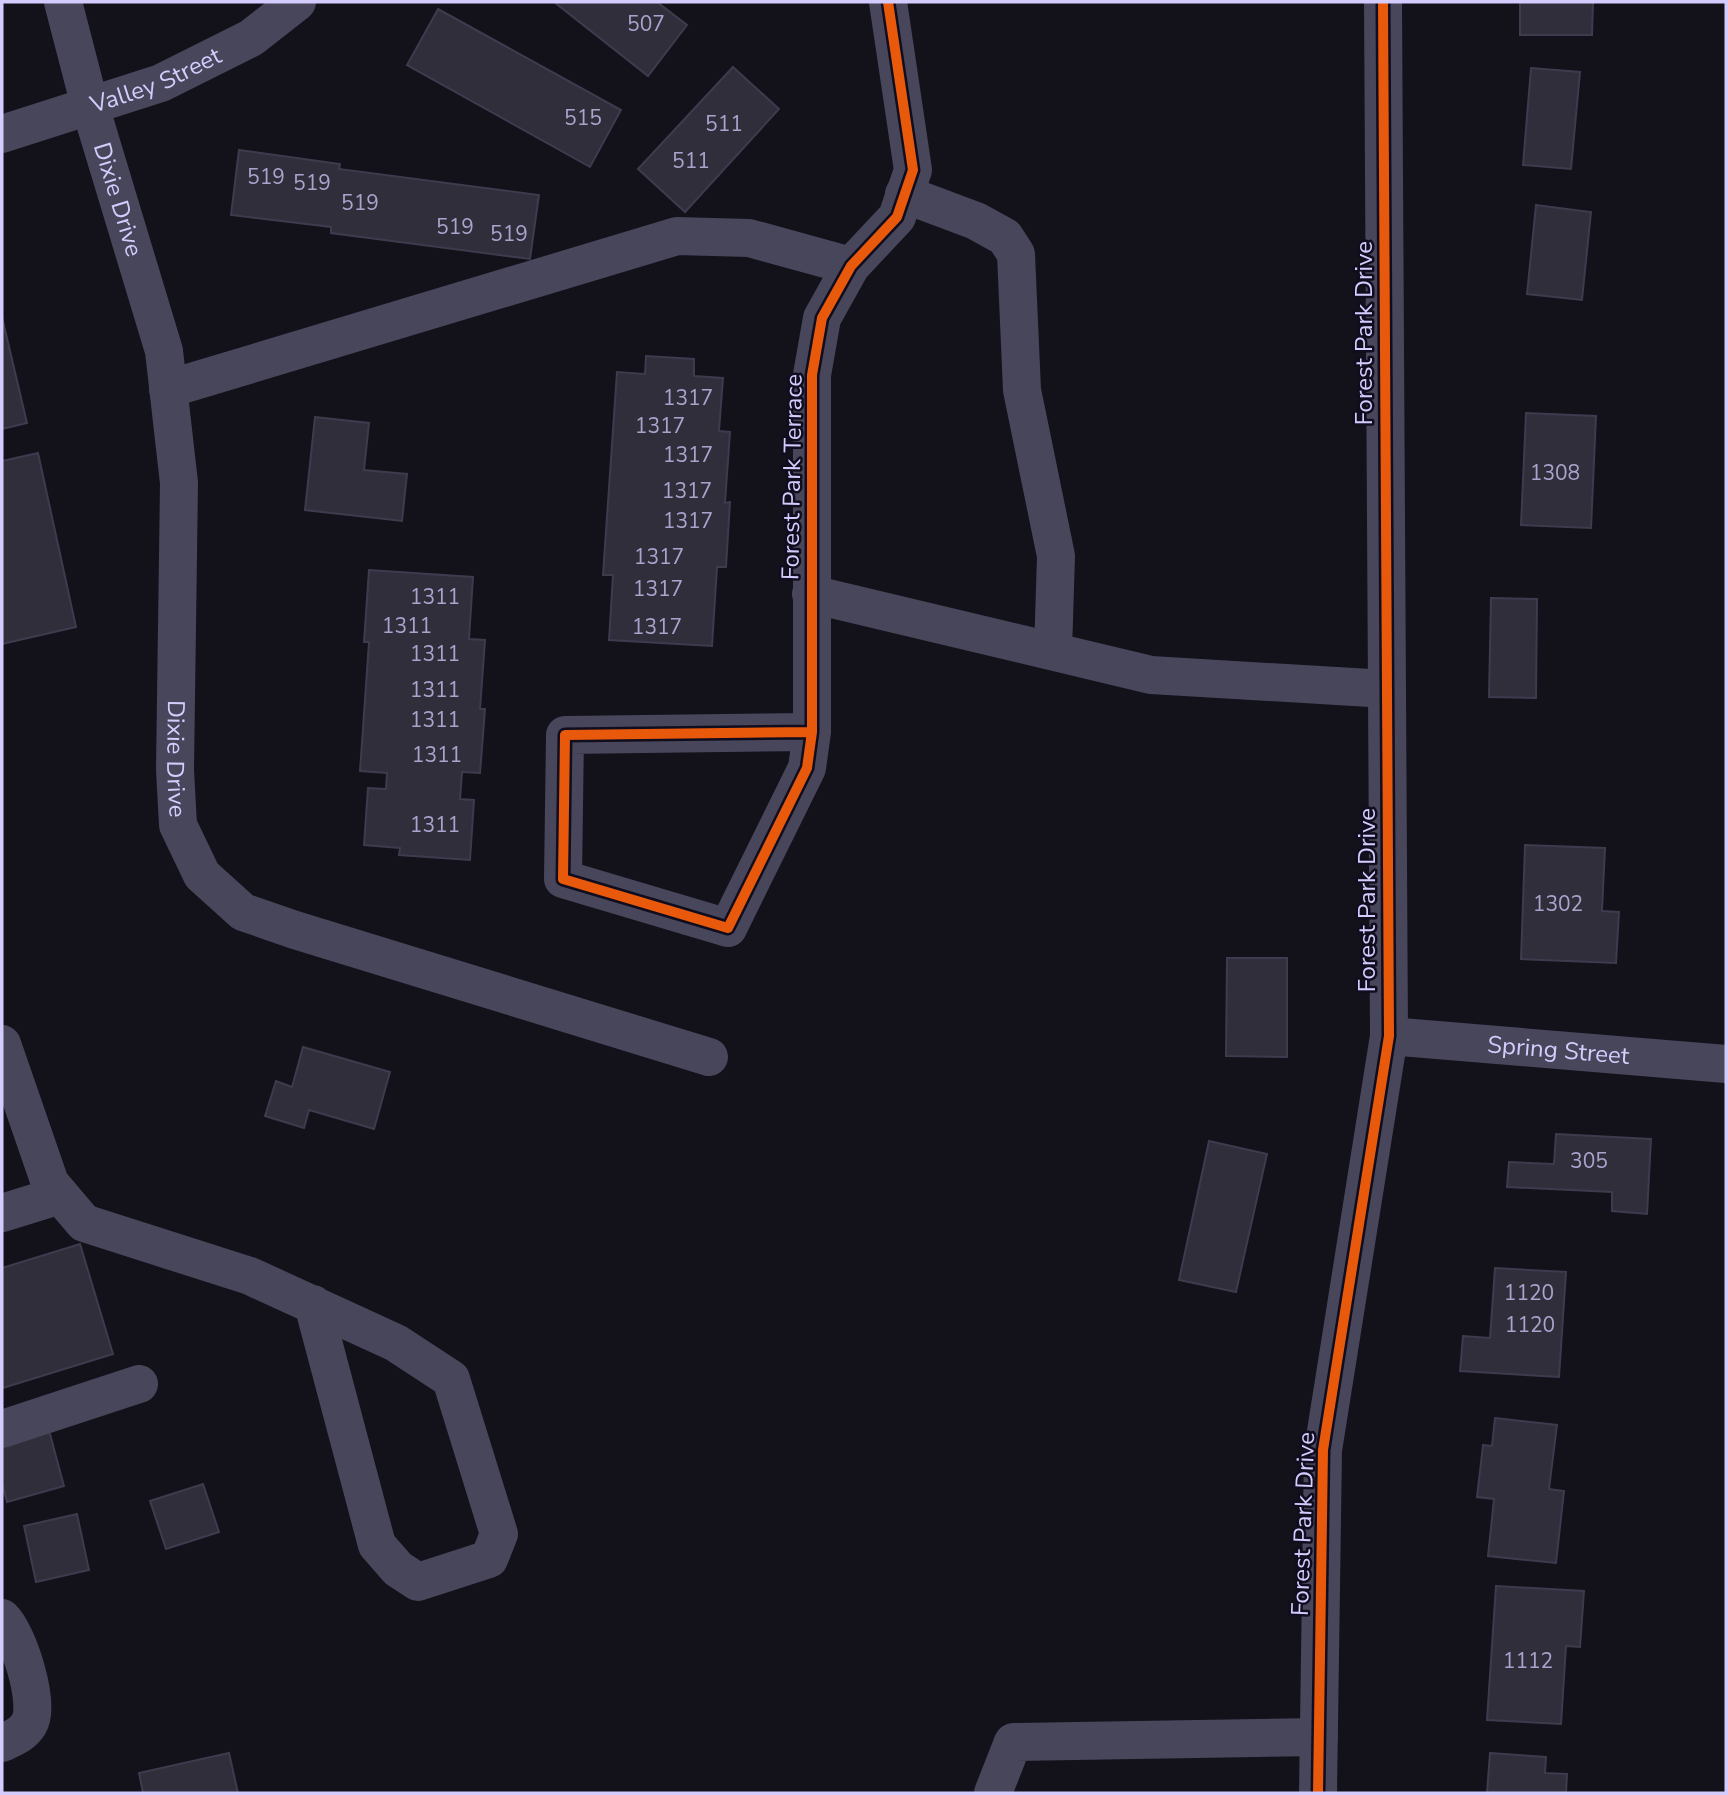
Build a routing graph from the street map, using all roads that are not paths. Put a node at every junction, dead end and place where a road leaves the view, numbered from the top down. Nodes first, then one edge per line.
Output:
1 (63, 2) edge
2 (297, 2) edge
3 (888, 2) edge
4 (1382, 2) edge
5 (90, 106) junction
6 (2, 134) edge
7 (904, 194) junction
8 (851, 266) junction
9 (168, 389) junction
10 (811, 594) junction
11 (1053, 652) junction
12 (1387, 689) junction
13 (812, 732) junction
14 (1389, 1037) junction
15 (2, 1044) edge
16 (709, 1057) dead end
17 (1726, 1064) edge
18 (60, 1195) junction
19 (2, 1213) edge
20 (313, 1304) junction
21 (139, 1384) dead end
22 (2, 1429) edge
23 (5, 1621) edge
24 (16, 1732) edge
25 (1319, 1737) junction
26 (993, 1793) edge
27 (1318, 1793) edge

1 - 5 street, Dixie Drive
2 - 5 street, Valley Street
3 - 7 street, Forest Park Terrace
4 - 12 street, Forest Park Drive
5 - 6 street, Valley Street
5 - 9 street, Dixie Drive
7 - 8 street, Forest Park Terrace
7 - 11 street
8 - 9 street
8 - 10 street, Forest Park Terrace
9 - 16 street, Dixie Drive
10 - 11 street, Forest Park Terrace
10 - 13 street, Forest Park Terrace
11 - 12 street, Forest Park Terrace
12 - 14 street, Forest Park Drive
13 - 13 street, Forest Park Terrace
14 - 17 street, Spring Street
14 - 25 street, Forest Park Drive
15 - 18 street
18 - 19 street
18 - 20 street
20 - 20 street
21 - 22 street
23 - 24 street
25 - 26 street
25 - 27 street, Forest Park Drive

